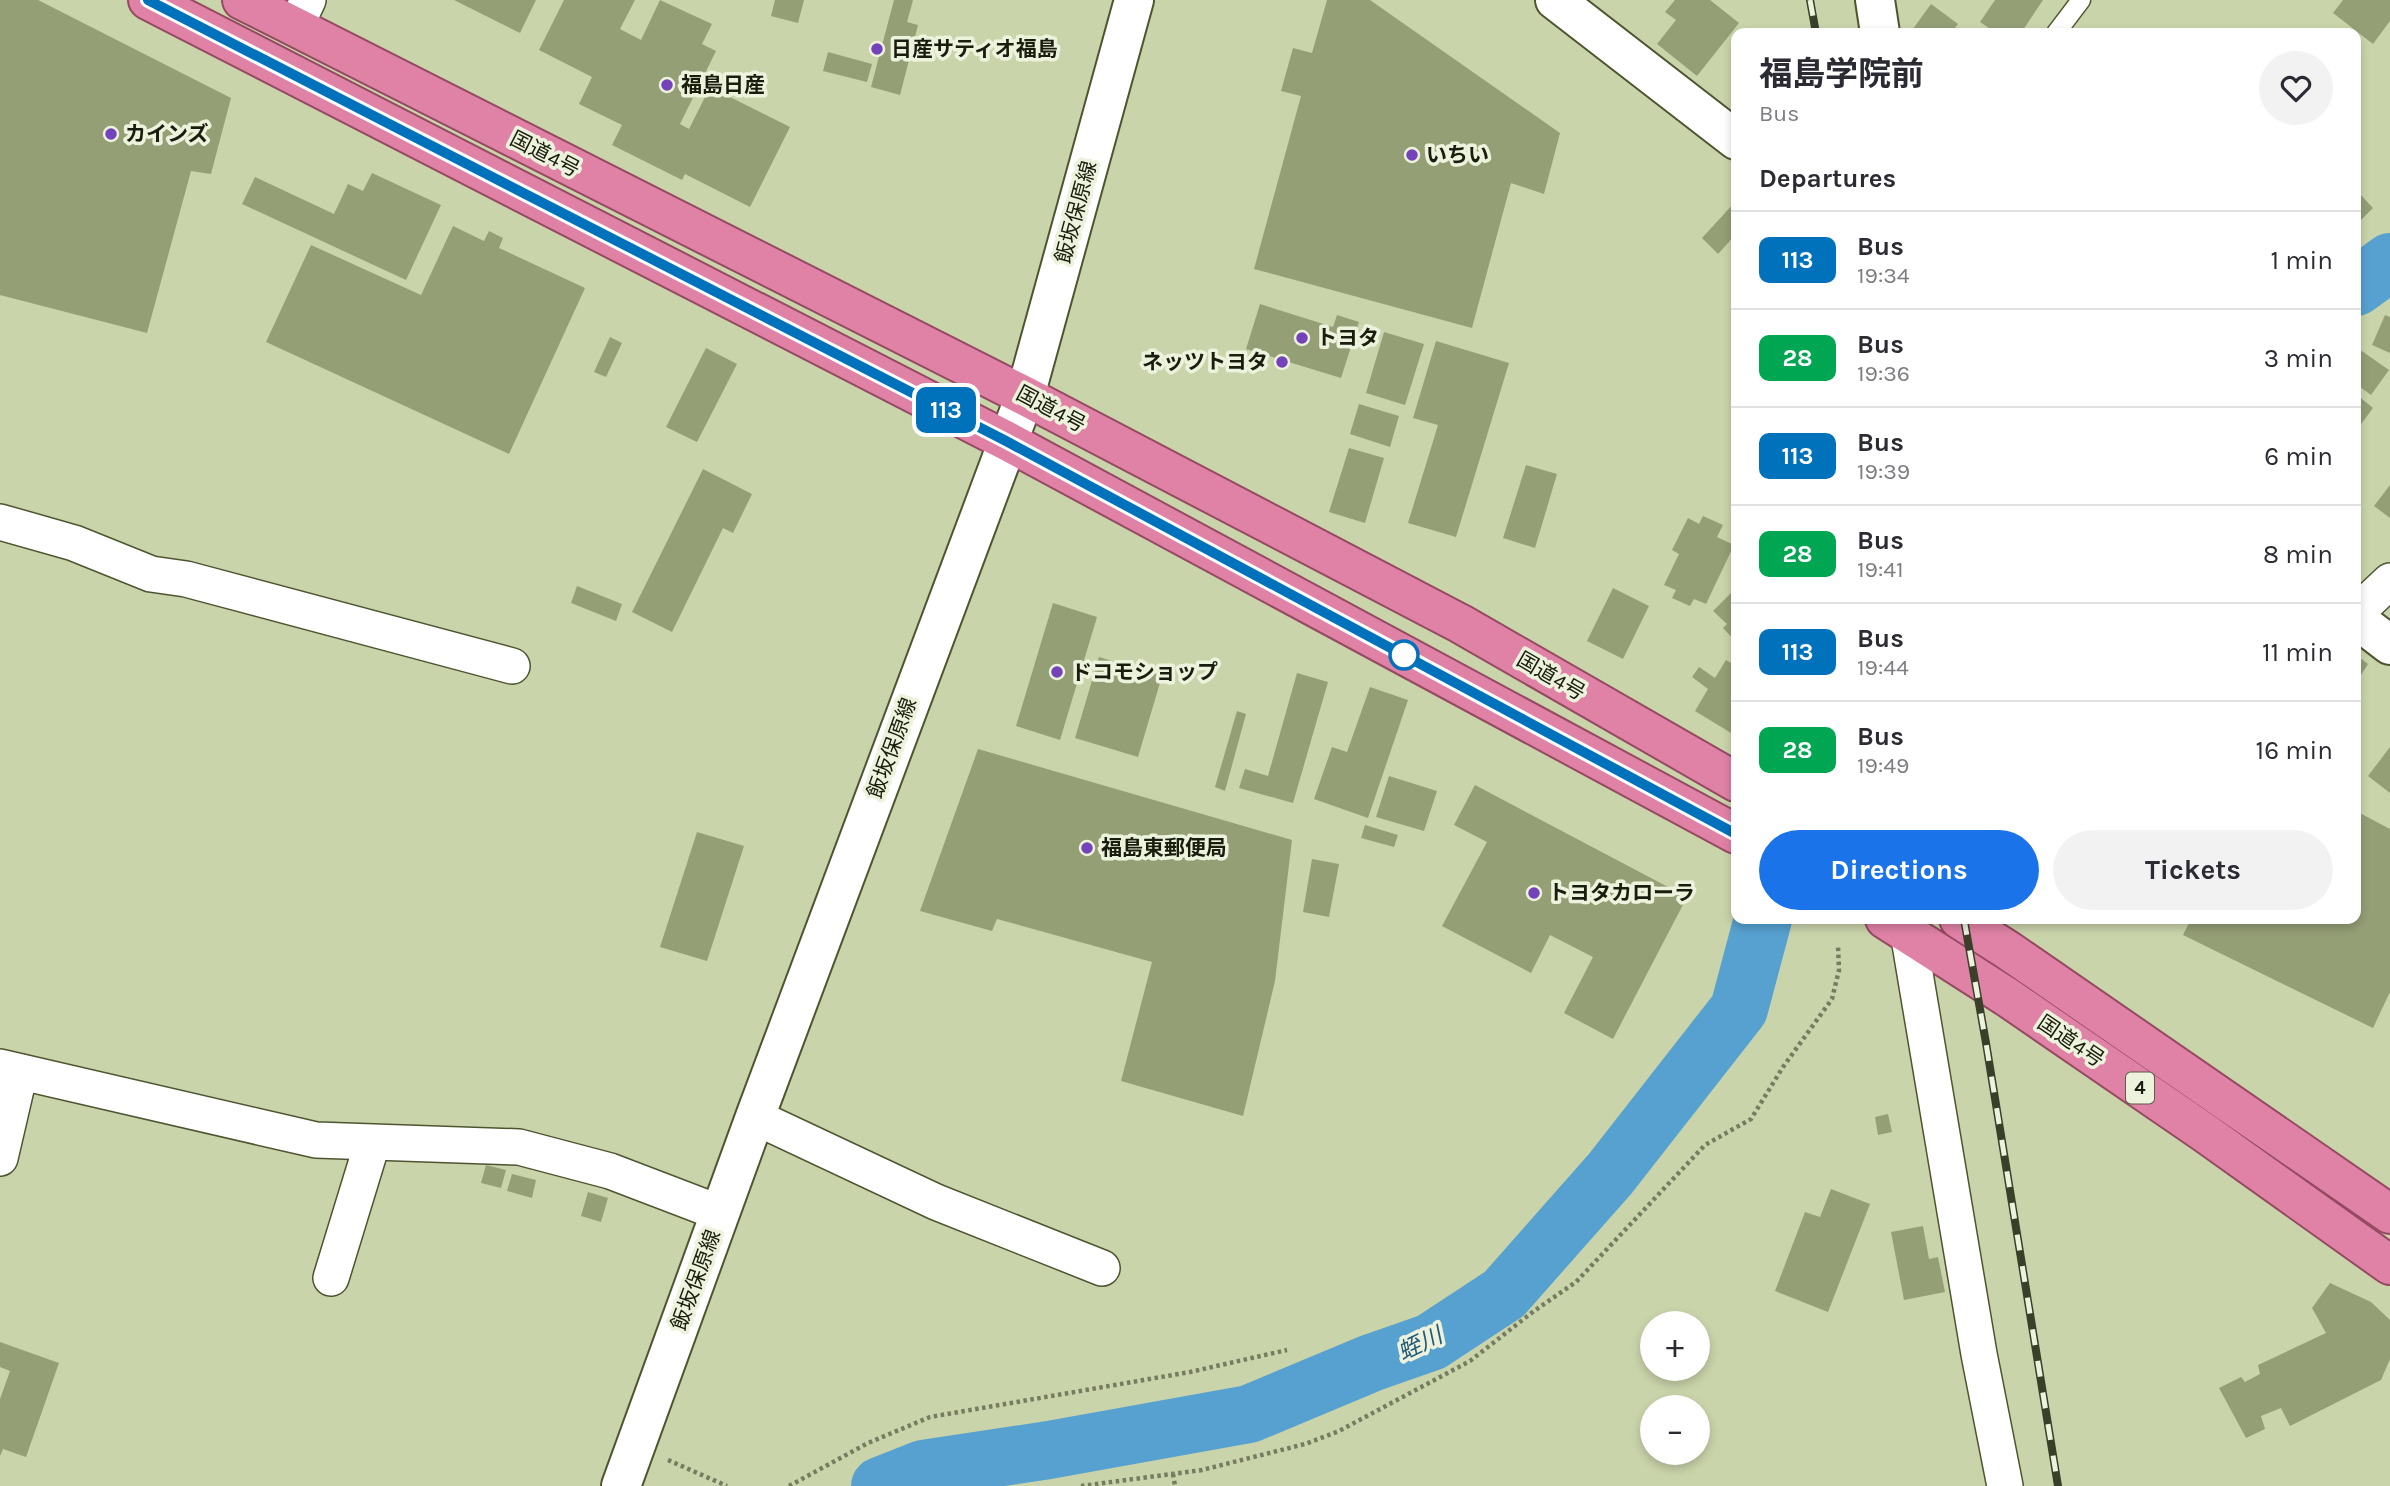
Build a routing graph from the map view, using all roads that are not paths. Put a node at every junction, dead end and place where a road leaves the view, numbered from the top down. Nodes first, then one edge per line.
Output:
1 (148, 0) edge
2 (242, 0) edge
3 (1134, 0) edge
4 (1555, 0) edge
5 (1875, 0) edge
6 (2081, 0) edge
7 (302, 14) edge
8 (1879, 28) edge
9 (2060, 28) edge
10 (1731, 136) edge
11 (1025, 396) junction
12 (1006, 441) junction
13 (0, 522) edge
14 (2390, 581) edge
15 (2361, 608) edge
16 (2361, 623) edge
17 (2390, 645) edge
18 (512, 666) dead end
19 (1731, 779) edge
20 (1731, 831) edge
21 (1967, 924) edge
22 (1896, 925) edge
23 (10, 1070) edge
24 (755, 1117) junction
25 (372, 1143) junction
26 (0, 1158) edge
27 (720, 1213) junction
28 (2390, 1214) edge
29 (2390, 1265) edge
30 (1102, 1268) dead end
31 (331, 1278) dead end
32 (621, 1486) edge
33 (2005, 1486) edge

1 - 12 highway
2 - 7 highway, 国道4号
3 - 11 main road, 飯坂保原線
4 - 10 main road
5 - 8 main road
6 - 9 lane
7 - 11 highway, 国道4号
11 - 12 main road, 飯坂保原線
11 - 19 highway, 国道4号
12 - 20 highway
12 - 24 main road, 飯坂保原線
13 - 18 street
14 - 15 street
16 - 17 main road
21 - 28 highway, 国道4号 / 4
22 - 29 highway, 国道4号 / 4
22 - 33 street
23 - 25 street
23 - 26 street
24 - 27 main road, 飯坂保原線
24 - 30 street
25 - 27 street
25 - 31 street
27 - 32 main road, 飯坂保原線

